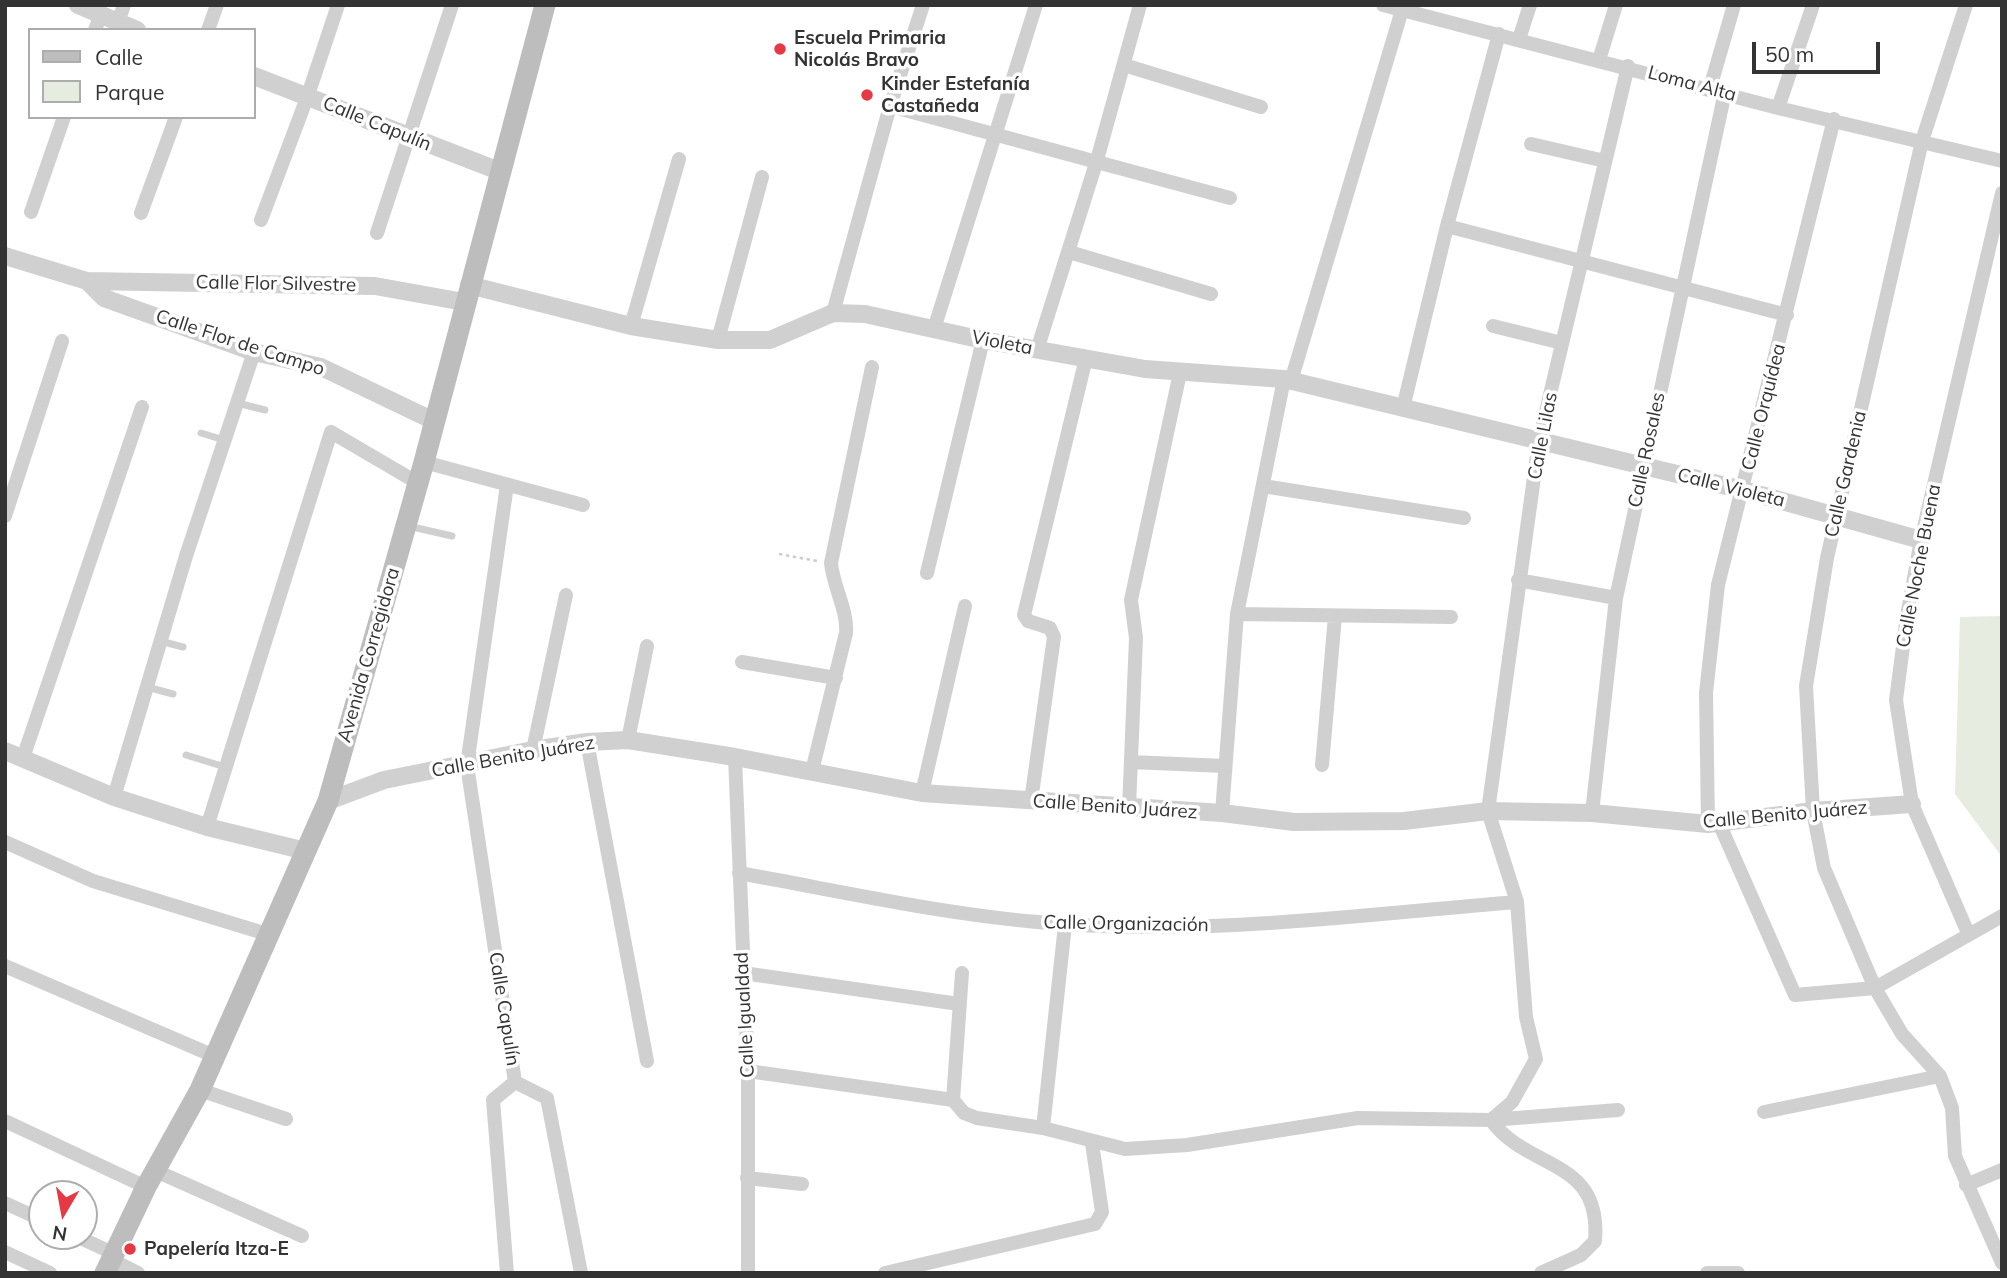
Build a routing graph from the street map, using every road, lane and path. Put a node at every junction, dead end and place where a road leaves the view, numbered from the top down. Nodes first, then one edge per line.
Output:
1 (78, 5) edge
2 (217, 5) edge
3 (338, 5) edge
4 (452, 5) edge
5 (545, 5) edge
6 (923, 5) edge
7 (1036, 5) edge
8 (1140, 5) edge
9 (1383, 5) edge
10 (1530, 5) edge
11 (1616, 5) edge
12 (1734, 5) edge
13 (1813, 5) edge
14 (1966, 5) edge
15 (1402, 10) junction
16 (1434, 11) edge
17 (121, 13) edge
18 (98, 22) edge
19 (135, 28) edge
20 (209, 28) edge
21 (1499, 34) junction
22 (1519, 39) junction
23 (1599, 60) junction
24 (1124, 65) junction
25 (1628, 66) junction
26 (256, 77) edge
27 (1710, 88) junction
28 (1725, 92) junction
29 (308, 95) junction
30 (890, 106) junction
31 (1261, 107) dead end
32 (1778, 108) junction
33 (63, 119) edge
34 (175, 119) edge
35 (1834, 119) junction
36 (993, 134) junction
37 (410, 139) junction
38 (1923, 141) junction
39 (1531, 144) dead end
40 (679, 159) dead end
41 (1097, 160) junction
42 (1605, 161) junction
43 (2002, 161) edge
44 (499, 171) junction
45 (762, 177) dead end
46 (2002, 193) edge
47 (1230, 198) dead end
48 (31, 212) dead end
49 (141, 213) dead end
50 (261, 219) dead end
51 (1447, 226) junction
52 (377, 233) dead end
53 (1069, 253) junction
54 (5, 256) edge
55 (1582, 262) junction
56 (87, 281) junction
57 (1681, 289) junction
58 (466, 293) junction
59 (1211, 294) dead end
60 (833, 313) junction
61 (1787, 316) junction
62 (631, 326) junction
63 (1493, 326) dead end
64 (934, 329) junction
65 (718, 340) junction
66 (983, 340) junction
67 (62, 341) dead end
68 (1562, 343) junction
69 (1037, 351) junction
70 (254, 352) junction
71 (1086, 358) junction
72 (872, 367) dead end
73 (1180, 373) junction
74 (1288, 380) junction
75 (237, 403) junction
76 (142, 407) dead end
77 (1403, 408) junction
78 (265, 410) dead end
79 (434, 421) junction
80 (201, 433) dead end
81 (225, 440) junction
82 (1539, 441) junction
83 (1644, 466) junction
84 (421, 472) junction
85 (507, 485) junction
86 (1263, 486) junction
87 (1743, 490) junction
88 (583, 505) dead end
89 (5, 516) edge
90 (1837, 516) junction
91 (1464, 518) dead end
92 (406, 526) junction
93 (452, 536) dead end
94 (1921, 540) junction
95 (779, 554) dead end
96 (831, 563) junction
97 (927, 573) dead end
98 (1518, 580) junction
99 (566, 595) dead end
100 (1616, 598) junction
101 (965, 606) dead end
102 (1237, 614) junction
103 (1335, 616) junction
104 (1451, 617) dead end
105 (160, 641) junction
106 (647, 646) dead end
107 (183, 648) dead end
108 (742, 662) dead end
109 (836, 678) junction
110 (147, 687) junction
111 (173, 694) dead end
112 (628, 740) junction
113 (587, 742) junction
114 (533, 750) junction
115 (186, 755) dead end
116 (11, 756) edge
117 (735, 757) junction
118 (1131, 762) junction
119 (467, 765) junction
120 (1322, 765) dead end
121 (1225, 766) junction
122 (225, 767) junction
123 (812, 771) junction
124 (922, 793) junction
125 (114, 797) junction
126 (328, 801) junction
127 (1031, 801) junction
128 (1912, 804) junction
129 (1129, 808) junction
130 (1488, 811) junction
131 (1813, 811) junction
132 (1222, 813) junction
133 (1592, 813) junction
134 (1714, 824) junction
135 (207, 827) junction
136 (5, 842) edge
137 (306, 851) junction
138 (739, 873) junction
139 (1517, 902) junction
140 (2002, 916) edge
141 (1065, 925) junction
142 (1968, 933) junction
143 (267, 934) junction
144 (5, 966) edge
145 (743, 973) junction
146 (962, 973) dead end
147 (1875, 988) junction
148 (959, 1004) junction
149 (214, 1056) junction
150 (647, 1061) dead end
151 (748, 1070) junction
152 (1940, 1076) junction
153 (515, 1082) junction
154 (200, 1090) junction
155 (953, 1100) junction
156 (1618, 1110) dead end
157 (1764, 1112) dead end
158 (286, 1119) dead end
159 (1491, 1120) junction
160 (5, 1121) edge
161 (1043, 1128) junction
162 (1092, 1143) junction
163 (2002, 1170) edge
164 (747, 1178) junction
165 (151, 1179) junction
166 (802, 1184) dead end
167 (1965, 1185) junction
168 (5, 1203) edge
169 (28, 1214) edge
170 (302, 1236) dead end
171 (94, 1250) edge
172 (5, 1252) edge
173 (110, 1262) edge
174 (2002, 1263) edge
175 (1725, 1272) edge
176 (50, 1273) edge
177 (138, 1273) edge
178 (507, 1273) edge
179 (581, 1273) edge
180 (748, 1273) edge
181 (885, 1273) edge
182 (1541, 1273) edge
183 (1707, 1273) edge
184 (1738, 1273) edge

1 - 18 street
2 - 20 street
3 - 29 street
4 - 37 street
5 - 44 main road, Avenida Corregidora
6 - 30 street
7 - 36 street
8 - 24 street
9 - 15 street, Loma Alta
10 - 22 street
11 - 23 street
12 - 27 street
13 - 32 street
14 - 38 street, Calle Gardenia
15 - 16 street, Loma Alta
15 - 74 street
16 - 21 street, Loma Alta
17 - 18 street
17 - 19 street
21 - 22 street, Loma Alta
21 - 51 street
22 - 23 street, Loma Alta
23 - 25 street, Loma Alta
24 - 31 street
24 - 41 street
25 - 27 street, Loma Alta
25 - 42 street, Calle Lilas
26 - 29 street, Calle Capulín
27 - 28 street, Loma Alta
28 - 32 street, Loma Alta
28 - 57 street, Calle Rosales
29 - 37 street, Calle Capulín
29 - 50 street
30 - 36 street
30 - 60 street
32 - 35 street, Loma Alta
33 - 48 street
34 - 49 street
35 - 38 street, Loma Alta
35 - 61 street, Calle Orquídea
36 - 41 street
36 - 64 street
37 - 44 street, Calle Capulín
37 - 52 street
38 - 43 street, Loma Alta
38 - 90 street, Calle Gardenia
39 - 42 street
40 - 62 street
41 - 47 street
41 - 53 street
42 - 55 street, Calle Lilas
44 - 58 main road, Avenida Corregidora
45 - 65 street
46 - 94 street, Calle Noche Buena
51 - 55 street
51 - 77 street
53 - 59 street
53 - 69 street
54 - 56 street
55 - 57 street
55 - 68 street, Calle Lilas
56 - 58 street, Calle Flor Silvestre
56 - 70 street, Calle Flor de Campo
57 - 61 street
57 - 83 street, Calle Rosales
58 - 62 street, Violeta
58 - 79 main road, Avenida Corregidora
60 - 64 street, Violeta
60 - 65 street, Violeta
61 - 87 street, Calle Orquídea
62 - 65 street, Violeta
63 - 68 street
64 - 66 street, Violeta
66 - 69 street, Violeta
66 - 97 street
67 - 89 street
68 - 82 street, Calle Lilas
69 - 71 street, Violeta
70 - 75 street
70 - 79 street, Calle Flor de Campo
71 - 73 street, Violeta
71 - 127 street
72 - 96 street
73 - 74 street, Violeta
73 - 118 street
74 - 77 street, Violeta
74 - 86 street
75 - 78 lane
75 - 81 street
76 - 116 street
77 - 82 street, Violeta
79 - 84 main road, Avenida Corregidora
80 - 81 lane
81 - 105 street
82 - 83 street, Calle Violeta
82 - 98 street, Calle Lilas
83 - 87 street, Calle Violeta
83 - 100 street, Calle Rosales
84 - 85 street
84 - 92 main road, Avenida Corregidora
84 - 122 street
85 - 88 street
85 - 119 street, Calle Capulín
86 - 91 street
86 - 102 street
87 - 90 street, Calle Violeta
87 - 134 street, Calle Orquídea
90 - 94 street, Calle Violeta
90 - 131 street, Calle Gardenia
92 - 93 lane
92 - 126 main road, Avenida Corregidora
94 - 128 street, Calle Noche Buena
95 - 96 path
96 - 109 street
98 - 100 street
98 - 130 street, Calle Lilas
99 - 114 street
100 - 133 street, Calle Rosales
101 - 124 street
102 - 103 street
102 - 121 street
103 - 104 street
103 - 120 street
105 - 107 lane
105 - 110 street
106 - 112 street
108 - 109 street
109 - 123 street
110 - 111 lane
110 - 125 street
112 - 113 street, Calle Benito Juárez
112 - 117 street, Calle Benito Juárez
113 - 114 street, Calle Benito Juárez
113 - 150 street
114 - 119 street, Calle Benito Juárez
115 - 122 lane
116 - 125 street
117 - 123 street, Calle Benito Juárez
117 - 138 street, Calle Igualdad
118 - 121 street
118 - 129 street
119 - 126 street, Calle Benito Juárez
119 - 153 street, Calle Capulín
121 - 132 street
122 - 135 street
123 - 124 street, Calle Benito Juárez
124 - 127 street, Calle Benito Juárez
125 - 135 street
126 - 137 main road, Avenida Corregidora
127 - 129 street, Calle Benito Juárez
128 - 131 street, Calle Benito Juárez
128 - 142 street, Calle Noche Buena
129 - 132 street, Calle Benito Juárez
130 - 132 street, Calle Benito Juárez
130 - 133 street, Calle Benito Juárez
130 - 139 street
131 - 134 street, Calle Benito Juárez
131 - 147 street, Calle Gardenia
133 - 134 street, Calle Benito Juárez
134 - 147 street
135 - 137 street
136 - 143 street
137 - 143 main road, Avenida Corregidora
138 - 141 street, Calle Organización
138 - 145 street, Calle Igualdad
139 - 141 street, Calle Organización
139 - 159 street
140 - 142 street
141 - 161 street
142 - 147 street
143 - 149 main road, Avenida Corregidora
144 - 149 street
145 - 148 street
145 - 151 street, Calle Igualdad
146 - 148 street
147 - 152 street, Calle Gardenia
148 - 155 street
149 - 154 main road, Avenida Corregidora
151 - 155 street
151 - 164 street, Calle Igualdad
152 - 157 street
152 - 167 street
153 - 178 street
153 - 179 street, Calle Capulín
154 - 158 street
154 - 165 main road, Avenida Corregidora
155 - 161 street
156 - 159 street
159 - 162 street
159 - 182 street
160 - 165 street
161 - 162 street
162 - 181 street
163 - 167 street
164 - 166 street
164 - 180 street, Calle Igualdad
165 - 170 street
165 - 173 main road, Avenida Corregidora
167 - 174 street
168 - 169 street
171 - 173 street
172 - 176 street
173 - 177 street
175 - 183 street
175 - 184 street

